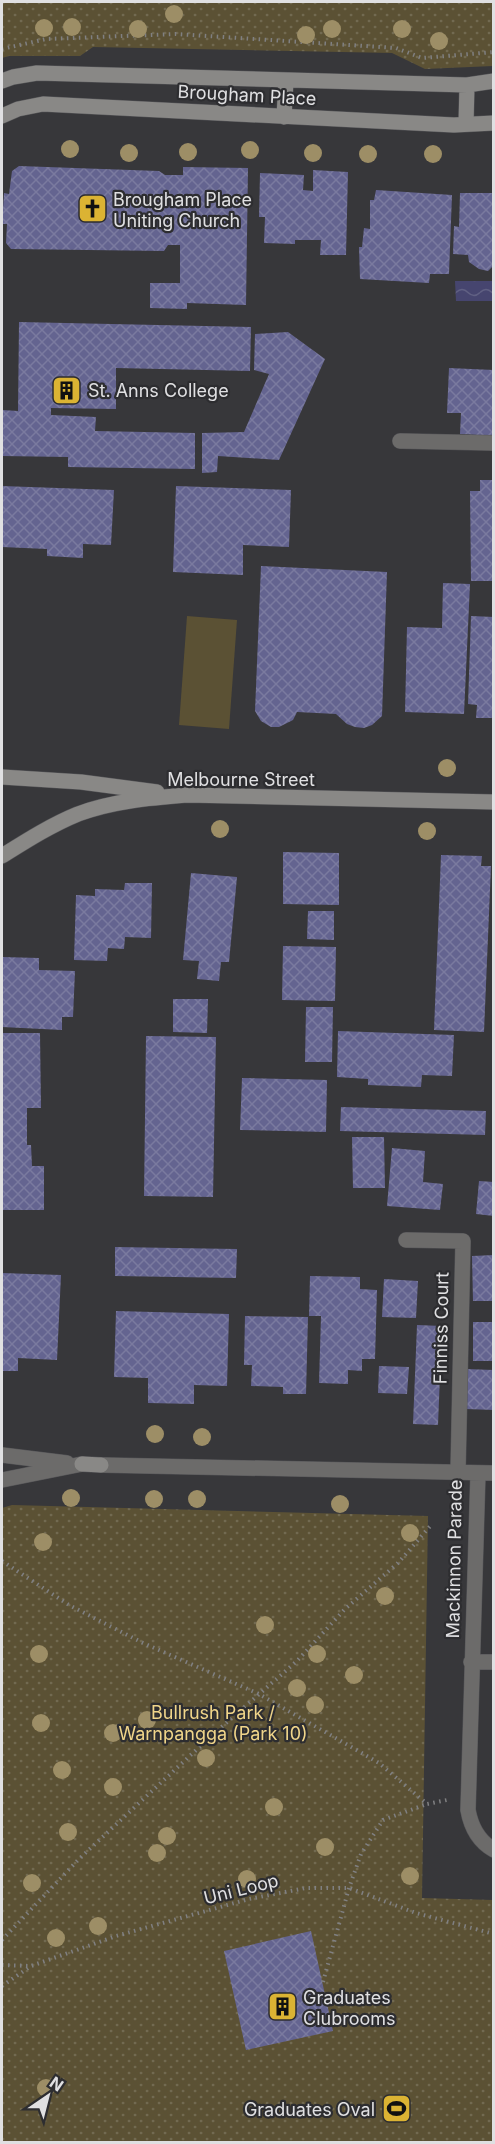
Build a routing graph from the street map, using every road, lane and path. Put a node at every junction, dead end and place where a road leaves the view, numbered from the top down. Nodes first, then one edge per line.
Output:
1 (2, 49) edge
2 (494, 52) edge
3 (2, 81) edge
4 (286, 81) junction
5 (494, 81) edge
6 (467, 85) junction
7 (2, 116) edge
8 (284, 117) junction
9 (494, 123) edge
10 (466, 124) junction
11 (400, 441) dead end
12 (494, 443) edge
13 (2, 777) edge
14 (187, 795) junction
15 (494, 802) edge
16 (2, 856) edge
17 (406, 1240) dead end
18 (2, 1455) edge
19 (82, 1464) junction
20 (458, 1472) junction
21 (478, 1473) junction
22 (494, 1473) edge
23 (2, 1480) edge
24 (432, 1524) dead end
25 (2, 1562) edge
26 (471, 1662) junction
27 (494, 1662) edge
28 (259, 1694) junction
29 (469, 1796) junction
30 (427, 1804) junction
31 (494, 1850) edge
32 (349, 1888) junction
33 (494, 1934) edge
34 (2, 1940) edge
35 (2, 1965) edge
36 (31, 1966) junction
37 (323, 1982) dead end
38 (2, 1986) edge

1 - 2 path
3 - 4 street, Brougham Place
4 - 6 street, Brougham Place
4 - 8 street
5 - 6 street, Brougham Place
6 - 10 street
7 - 8 street, Brougham Place
8 - 10 street, Brougham Place
9 - 10 street, Brougham Place
11 - 12 street
13 - 14 street
14 - 15 street, Melbourne Street
14 - 16 street, Melbourne Street
17 - 20 street, Finniss Court
18 - 19 street, Mackinnon Parade
19 - 20 street, Mackinnon Parade
19 - 23 street, Mackinnon Parade
20 - 21 street, Mackinnon Parade
21 - 22 street
21 - 26 street, Mackinnon Parade
24 - 28 path
25 - 28 path
26 - 27 street
26 - 29 street, Mackinnon Parade
28 - 30 path
28 - 34 path
29 - 30 path
29 - 31 street, Mackinnon Parade
30 - 32 path
32 - 33 path, Uni Loop
32 - 36 path, Uni Loop
32 - 37 path
35 - 36 path
36 - 38 path, Uni Loop

